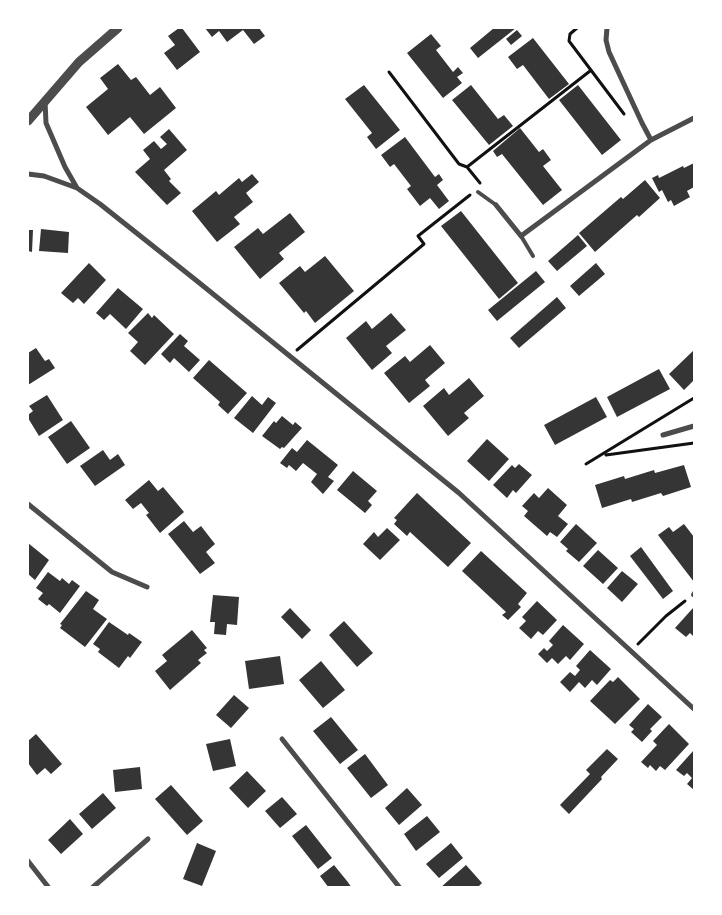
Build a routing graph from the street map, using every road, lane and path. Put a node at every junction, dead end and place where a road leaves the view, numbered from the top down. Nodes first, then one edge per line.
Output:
1 (118, 28) edge
2 (577, 28) edge
3 (607, 28) edge
4 (590, 71) junction
5 (389, 72) dead end
6 (45, 100) junction
7 (694, 118) edge
8 (28, 121) edge
9 (642, 123) junction
10 (652, 140) junction
11 (467, 167) junction
12 (28, 174) edge
13 (77, 188) junction
14 (478, 192) junction
15 (496, 205) joint
16 (521, 236) junction
17 (533, 256) dead end
18 (290, 356) junction
19 (694, 398) edge
20 (694, 426) edge
21 (663, 435) dead end
22 (694, 443) edge
23 (603, 455) junction
24 (586, 464) dead end
25 (28, 504) edge
26 (147, 587) dead end
27 (694, 594) edge
28 (630, 651) junction
29 (694, 709) edge
30 (282, 739) dead end
31 (148, 839) dead end
32 (28, 861) edge
33 (49, 888) edge
34 (92, 888) edge
35 (400, 888) edge

1 - 6 street
2 - 4 path
3 - 9 street
4 - 9 path
4 - 11 path
5 - 11 path
6 - 8 street
6 - 13 street
7 - 10 street
9 - 10 street
10 - 16 street
11 - 14 path
12 - 13 street
13 - 18 street
14 - 15 lane
14 - 18 path
15 - 16 street
16 - 17 lane
18 - 28 street
19 - 23 path
20 - 21 street
22 - 23 path
23 - 24 path
25 - 26 street
27 - 28 path
28 - 29 street
30 - 35 street
31 - 34 street
32 - 33 street

